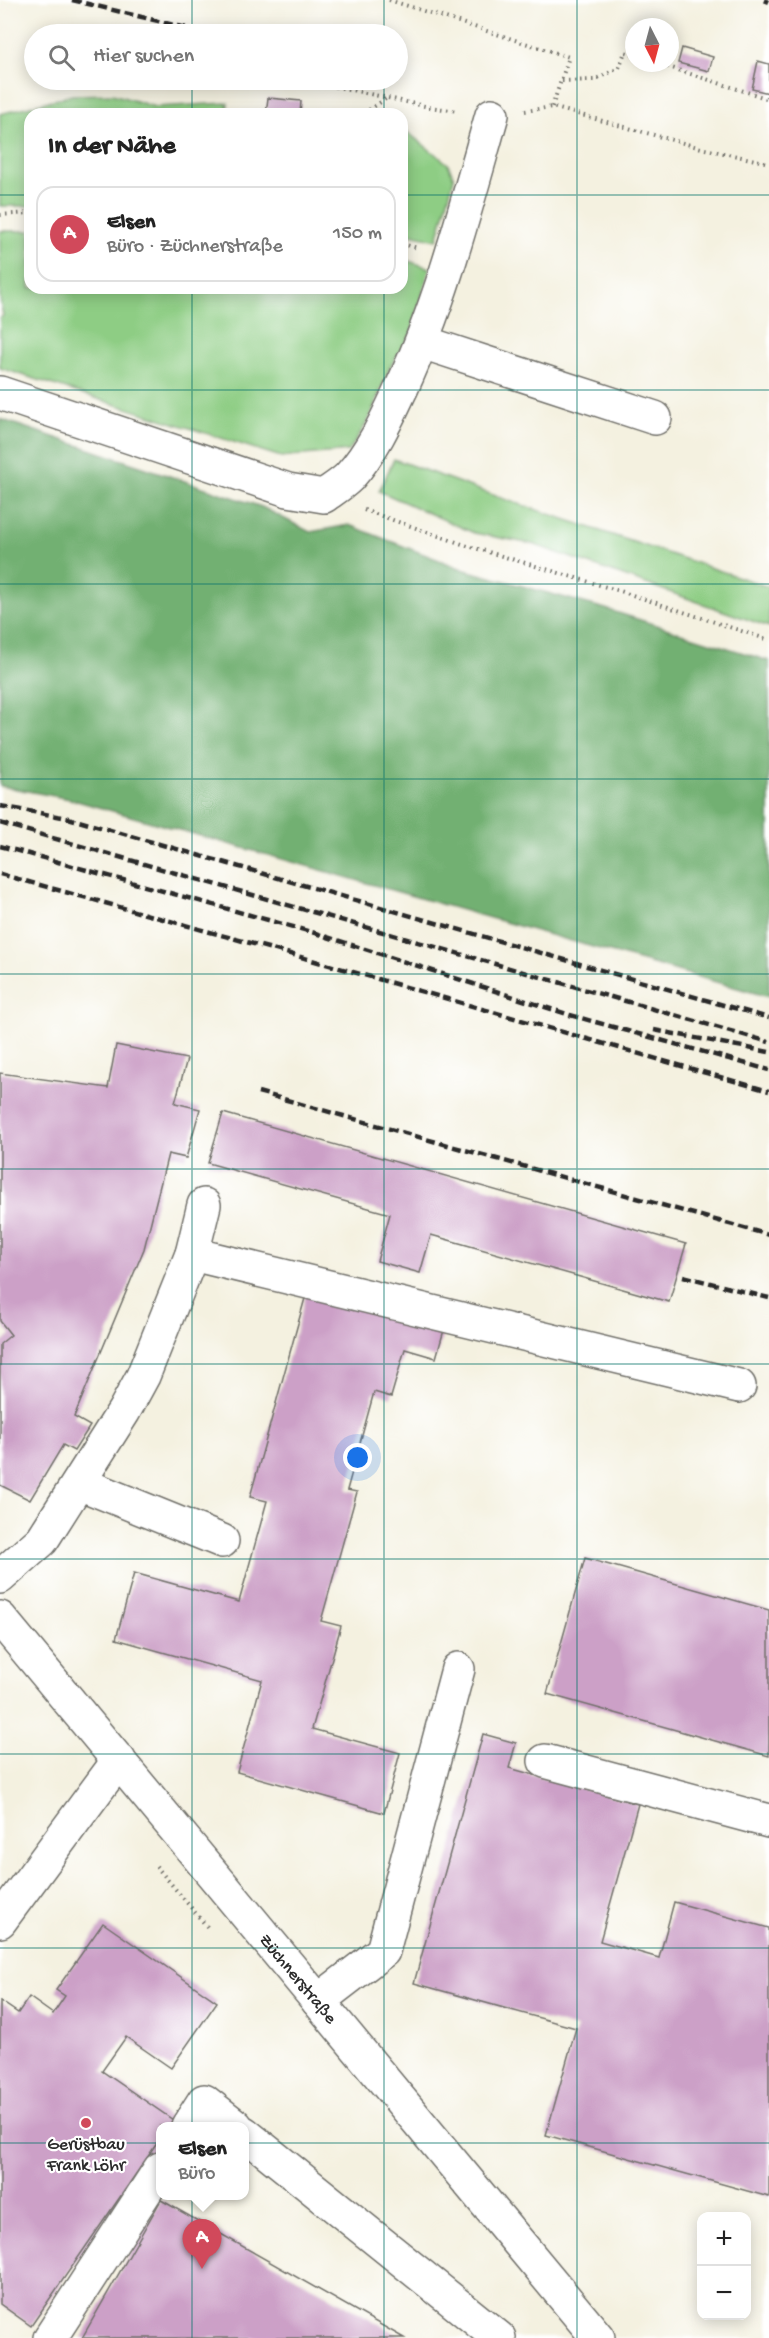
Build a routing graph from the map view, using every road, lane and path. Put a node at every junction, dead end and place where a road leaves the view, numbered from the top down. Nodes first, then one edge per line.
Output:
1 (389, 0) edge
2 (625, 52) edge
3 (679, 70) edge
4 (562, 81) junction
5 (352, 90) edge
6 (388, 98) junction
7 (769, 99) edge
8 (552, 107) junction
9 (372, 108) edge
10 (492, 115) junction
11 (769, 163) edge
12 (24, 213) edge
13 (0, 215) edge
14 (422, 342) junction
15 (0, 393) edge
16 (655, 418) dead end
17 (324, 496) junction
18 (769, 640) edge
19 (204, 1204) dead end
20 (192, 1254) junction
21 (739, 1386) dead end
22 (79, 1483) junction
23 (222, 1541) dead end
24 (0, 1577) edge
25 (0, 1618) edge
26 (458, 1669) dead end
27 (119, 1760) junction
28 (545, 1761) dead end
29 (769, 1821) edge
30 (0, 1921) edge
31 (318, 2001) junction
32 (191, 2122) edge
33 (230, 2122) edge
34 (249, 2137) edge
35 (156, 2175) edge
36 (584, 2332) edge
37 (50, 2338) edge
38 (499, 2338) edge

1 - 4 path
2 - 4 path
3 - 7 path
4 - 8 path
5 - 6 path
6 - 9 path
6 - 10 path
8 - 10 path
8 - 11 path
10 - 14 street
12 - 13 path
14 - 16 street
14 - 17 street
15 - 17 street
17 - 18 path
19 - 20 street
20 - 21 street
20 - 22 street
22 - 23 street
22 - 24 street
25 - 27 street, Züchnerstraße
26 - 31 street
27 - 30 street
27 - 31 street, Züchnerstraße
28 - 29 street
31 - 36 street, Züchnerstraße
32 - 33 street
34 - 38 street
35 - 37 street

